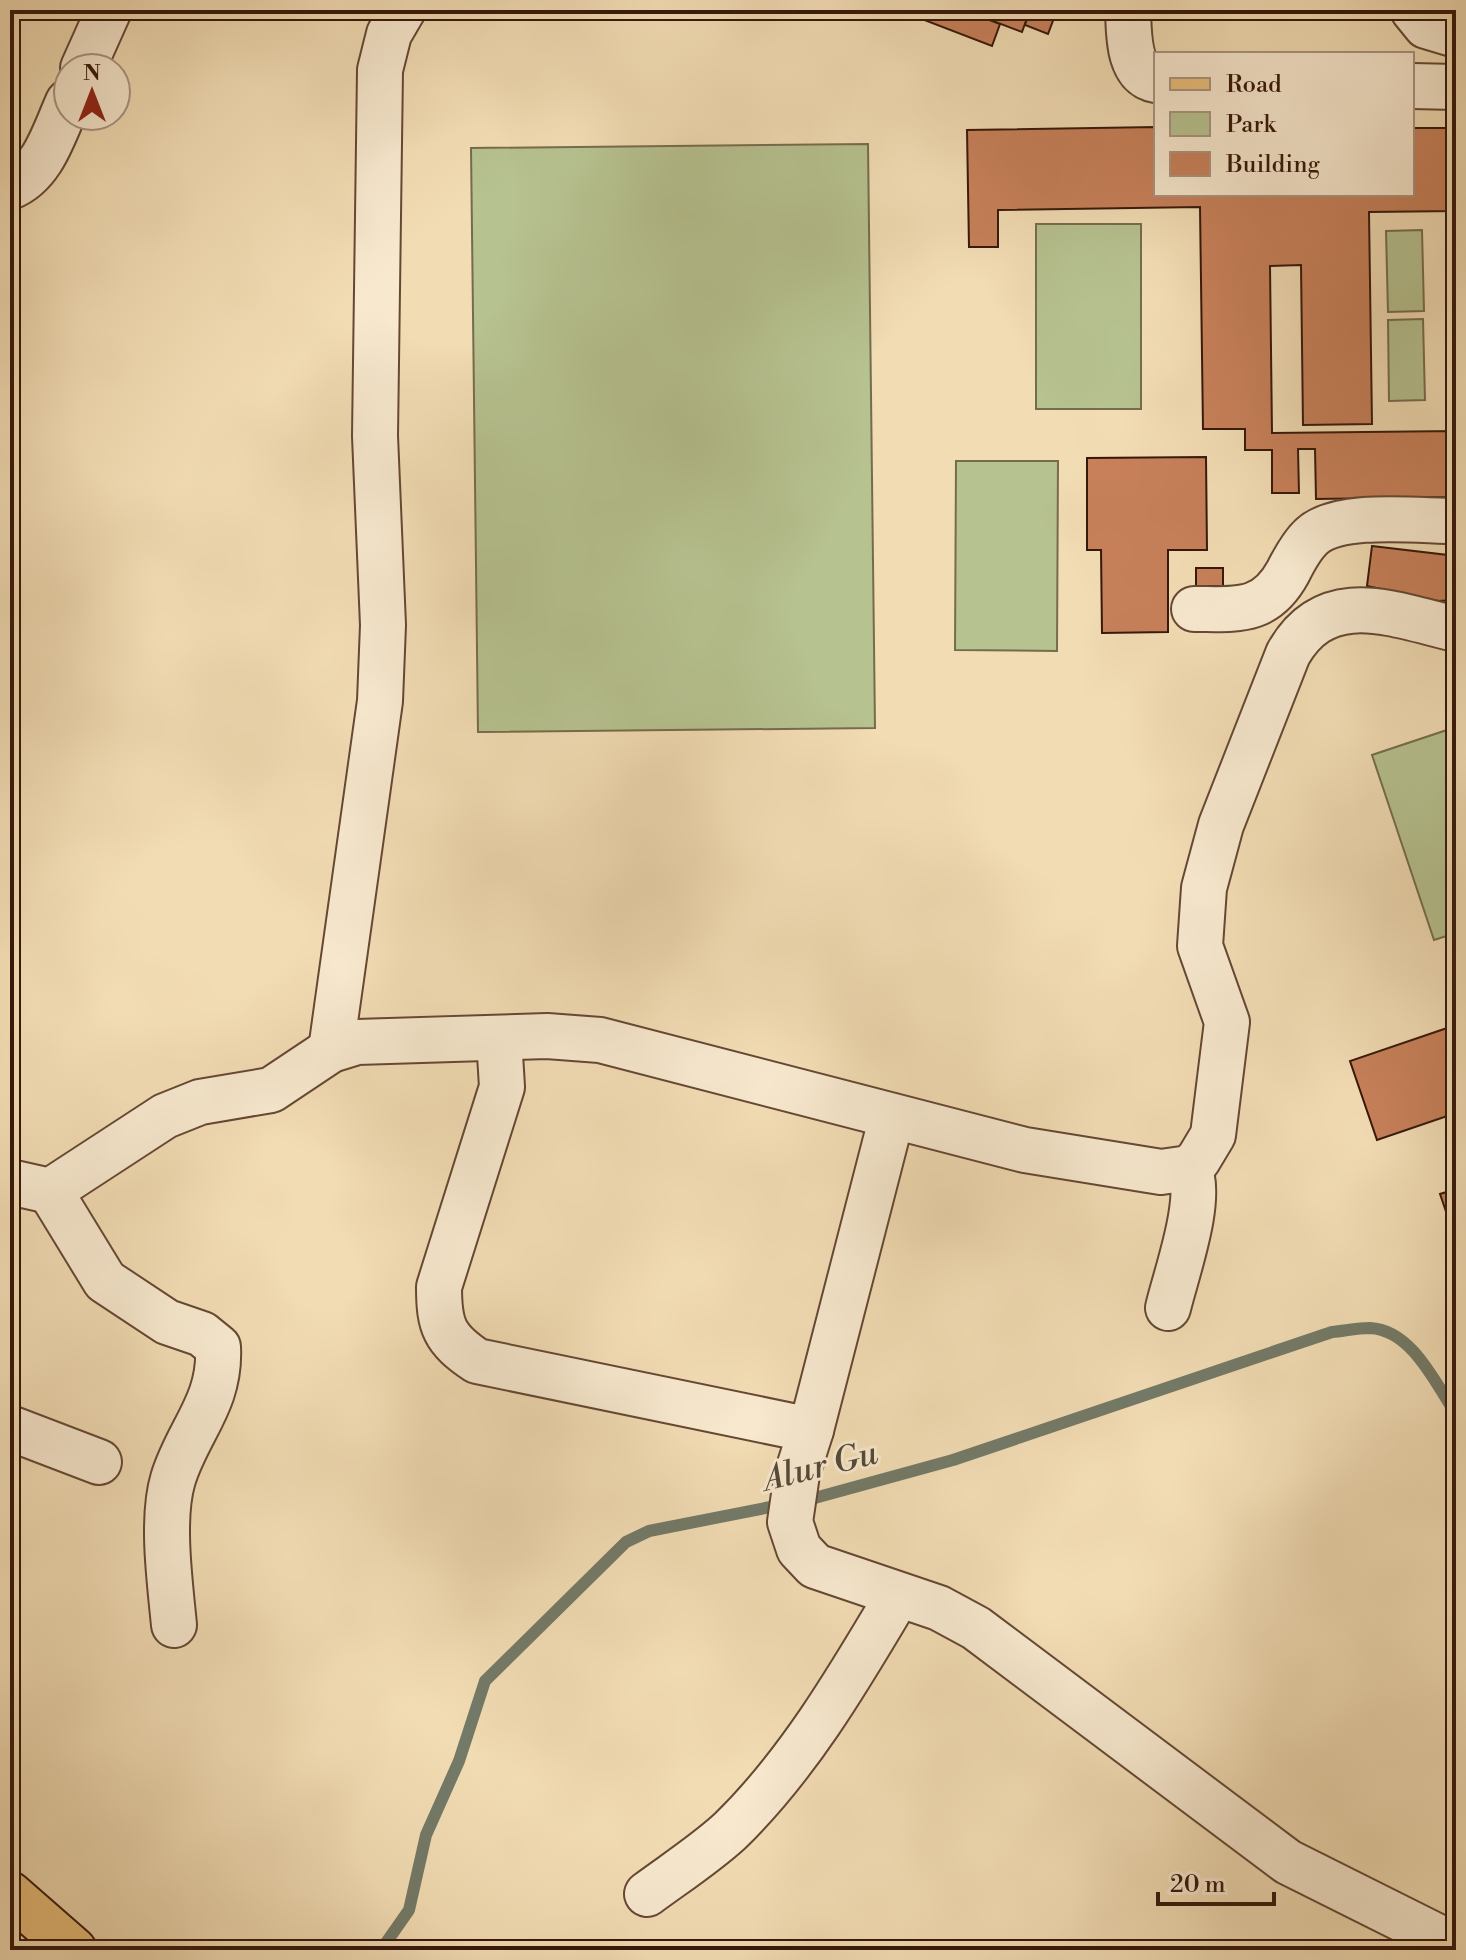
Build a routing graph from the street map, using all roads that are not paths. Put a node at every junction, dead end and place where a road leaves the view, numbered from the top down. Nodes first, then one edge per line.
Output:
1 (109, 10) edge
2 (403, 10) edge
3 (1128, 10) edge
4 (1413, 10) edge
5 (1456, 35) edge
6 (90, 52) edge
7 (1154, 80) edge
8 (1414, 86) edge
9 (1456, 87) edge
10 (55, 132) edge
11 (10, 187) edge
12 (1456, 521) edge
13 (1194, 609) dead end
14 (1456, 629) edge
15 (499, 1038) junction
16 (331, 1050) junction
17 (892, 1116) junction
18 (1189, 1168) junction
19 (30, 1186) edge
20 (1168, 1308) dead end
21 (10, 1428) edge
22 (811, 1430) junction
23 (99, 1462) dead end
24 (897, 1597) junction
25 (174, 1625) dead end
26 (10, 1894) edge
27 (647, 1894) dead end
28 (1456, 1946) edge
29 (74, 1950) edge

1 - 6 street
2 - 16 street
3 - 7 street
4 - 5 street
8 - 9 street
10 - 11 street
12 - 13 street
14 - 18 street
15 - 16 street
15 - 17 street
15 - 22 street
16 - 19 street
17 - 18 street
17 - 22 street
18 - 20 street
19 - 25 street
21 - 23 street
22 - 24 street
24 - 27 street
24 - 28 street
26 - 29 main road

